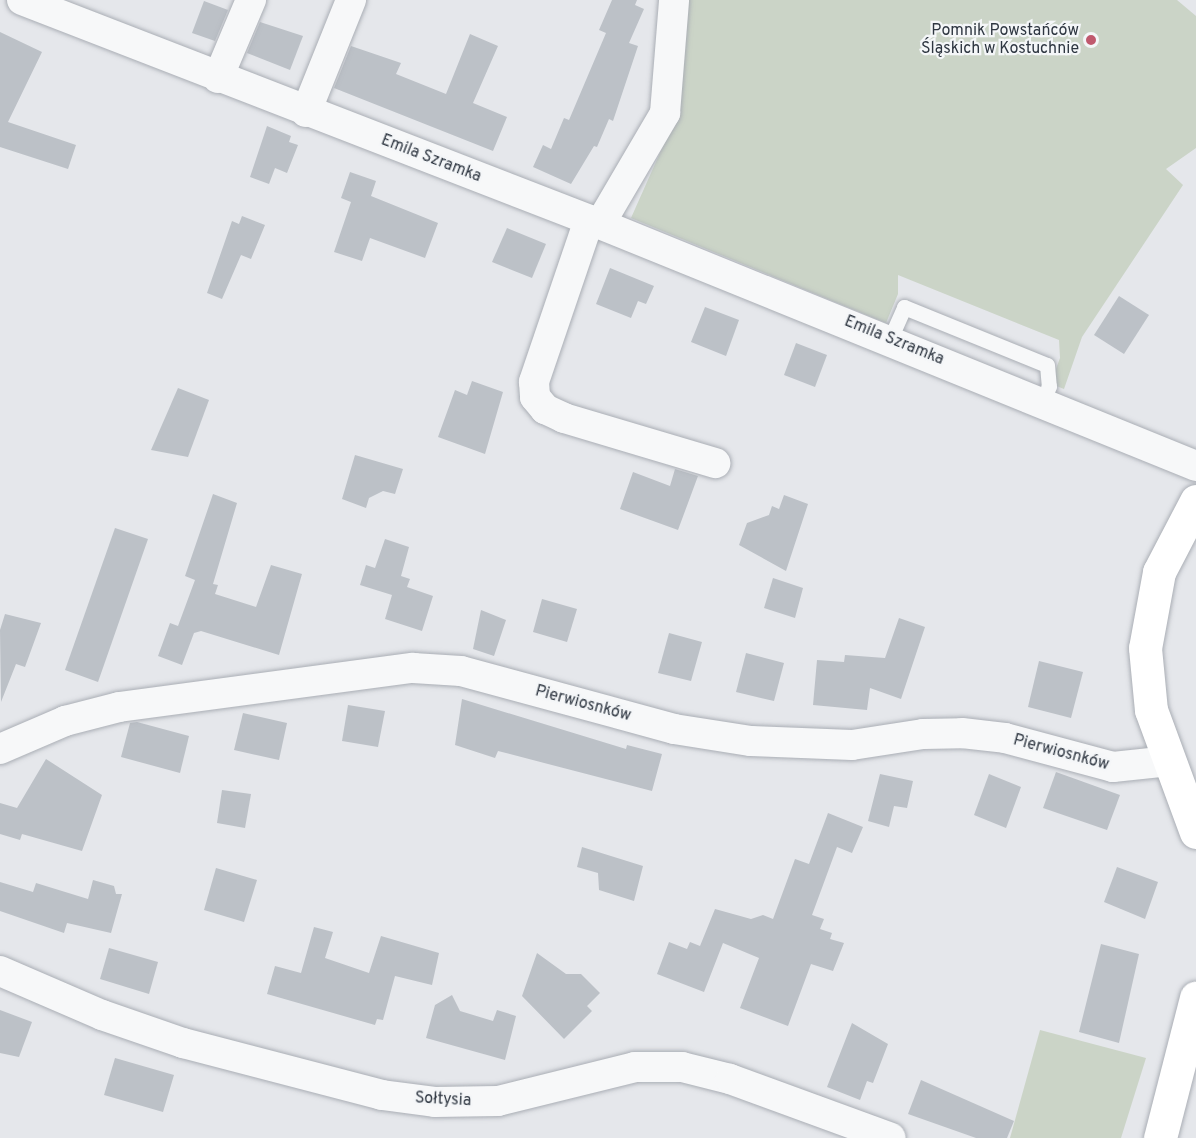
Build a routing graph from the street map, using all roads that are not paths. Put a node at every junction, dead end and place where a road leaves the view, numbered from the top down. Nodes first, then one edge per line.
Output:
1 (22, 0) edge
2 (251, 0) edge
3 (351, 0) edge
4 (674, 0) edge
5 (218, 78) junction
6 (306, 112) junction
7 (595, 222) junction
8 (715, 463) dead end
9 (1196, 466) edge
10 (1196, 501) edge
11 (0, 749) edge
12 (1170, 761) junction
13 (1196, 832) edge
14 (0, 971) edge
15 (1196, 998) edge
16 (891, 1138) edge
17 (1160, 1138) edge

1 - 5 street, Emila Szramka
2 - 5 street
3 - 6 street
4 - 7 street
5 - 6 street, Emila Szramka
6 - 7 street, Emila Szramka
7 - 8 street
7 - 9 street, Emila Szramka
10 - 12 street
11 - 12 street, Pierwiosnków
12 - 13 street
14 - 16 street, Sołtysia
15 - 17 street

